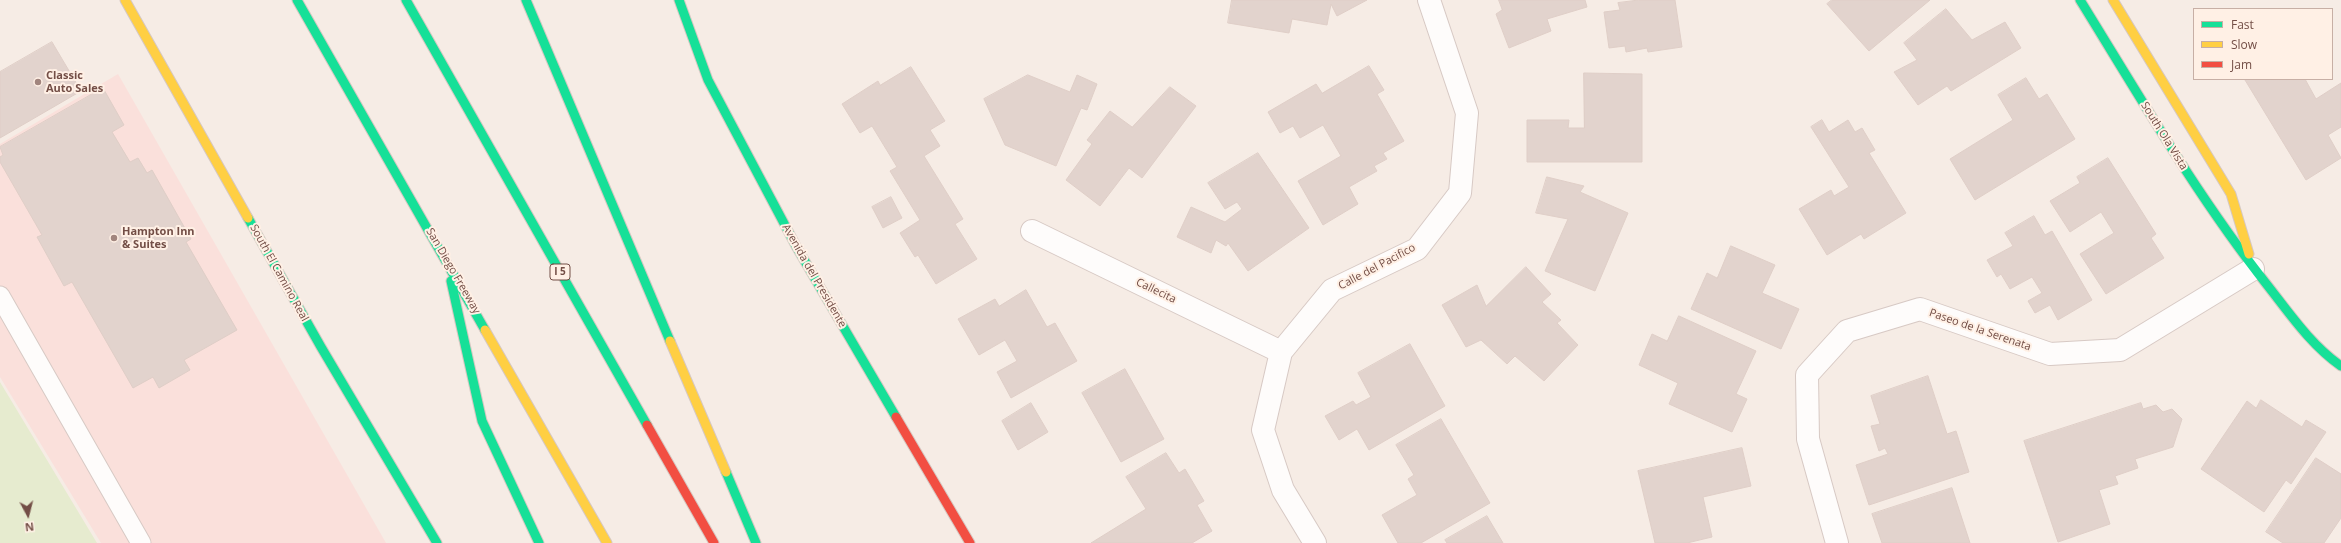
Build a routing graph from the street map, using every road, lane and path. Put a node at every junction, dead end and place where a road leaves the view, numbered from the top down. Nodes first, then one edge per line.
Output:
1 (125, 0) edge
2 (297, 0) edge
3 (406, 0) edge
4 (526, 0) edge
5 (678, 0) edge
6 (1429, 0) edge
7 (2080, 0) edge
8 (2113, 0) edge
9 (1032, 231) dead end
10 (446, 258) junction
11 (2253, 269) junction
12 (0, 296) edge
13 (1281, 352) junction
14 (2341, 366) edge
15 (141, 543) edge
16 (437, 543) edge
17 (540, 543) edge
18 (607, 543) edge
19 (714, 543) edge
20 (756, 543) edge
21 (970, 543) edge
22 (1315, 543) edge
23 (1837, 543) edge

1 - 16 main road, South El Camino Real
2 - 10 main road, San Diego Freeway
3 - 19 main road, I 5
4 - 20 main road
5 - 21 main road, Avenida del Presidente
6 - 13 street, Calle del Pacifico
7 - 11 main road, South Ola Vista
8 - 11 main road, South Ola Vista
9 - 13 street, Callecita
10 - 17 main road
10 - 18 main road, San Diego Freeway
11 - 14 main road, South Ola Vista
11 - 23 street, Paseo de la Serenata
12 - 15 lane
13 - 22 street, Calle del Pacifico

